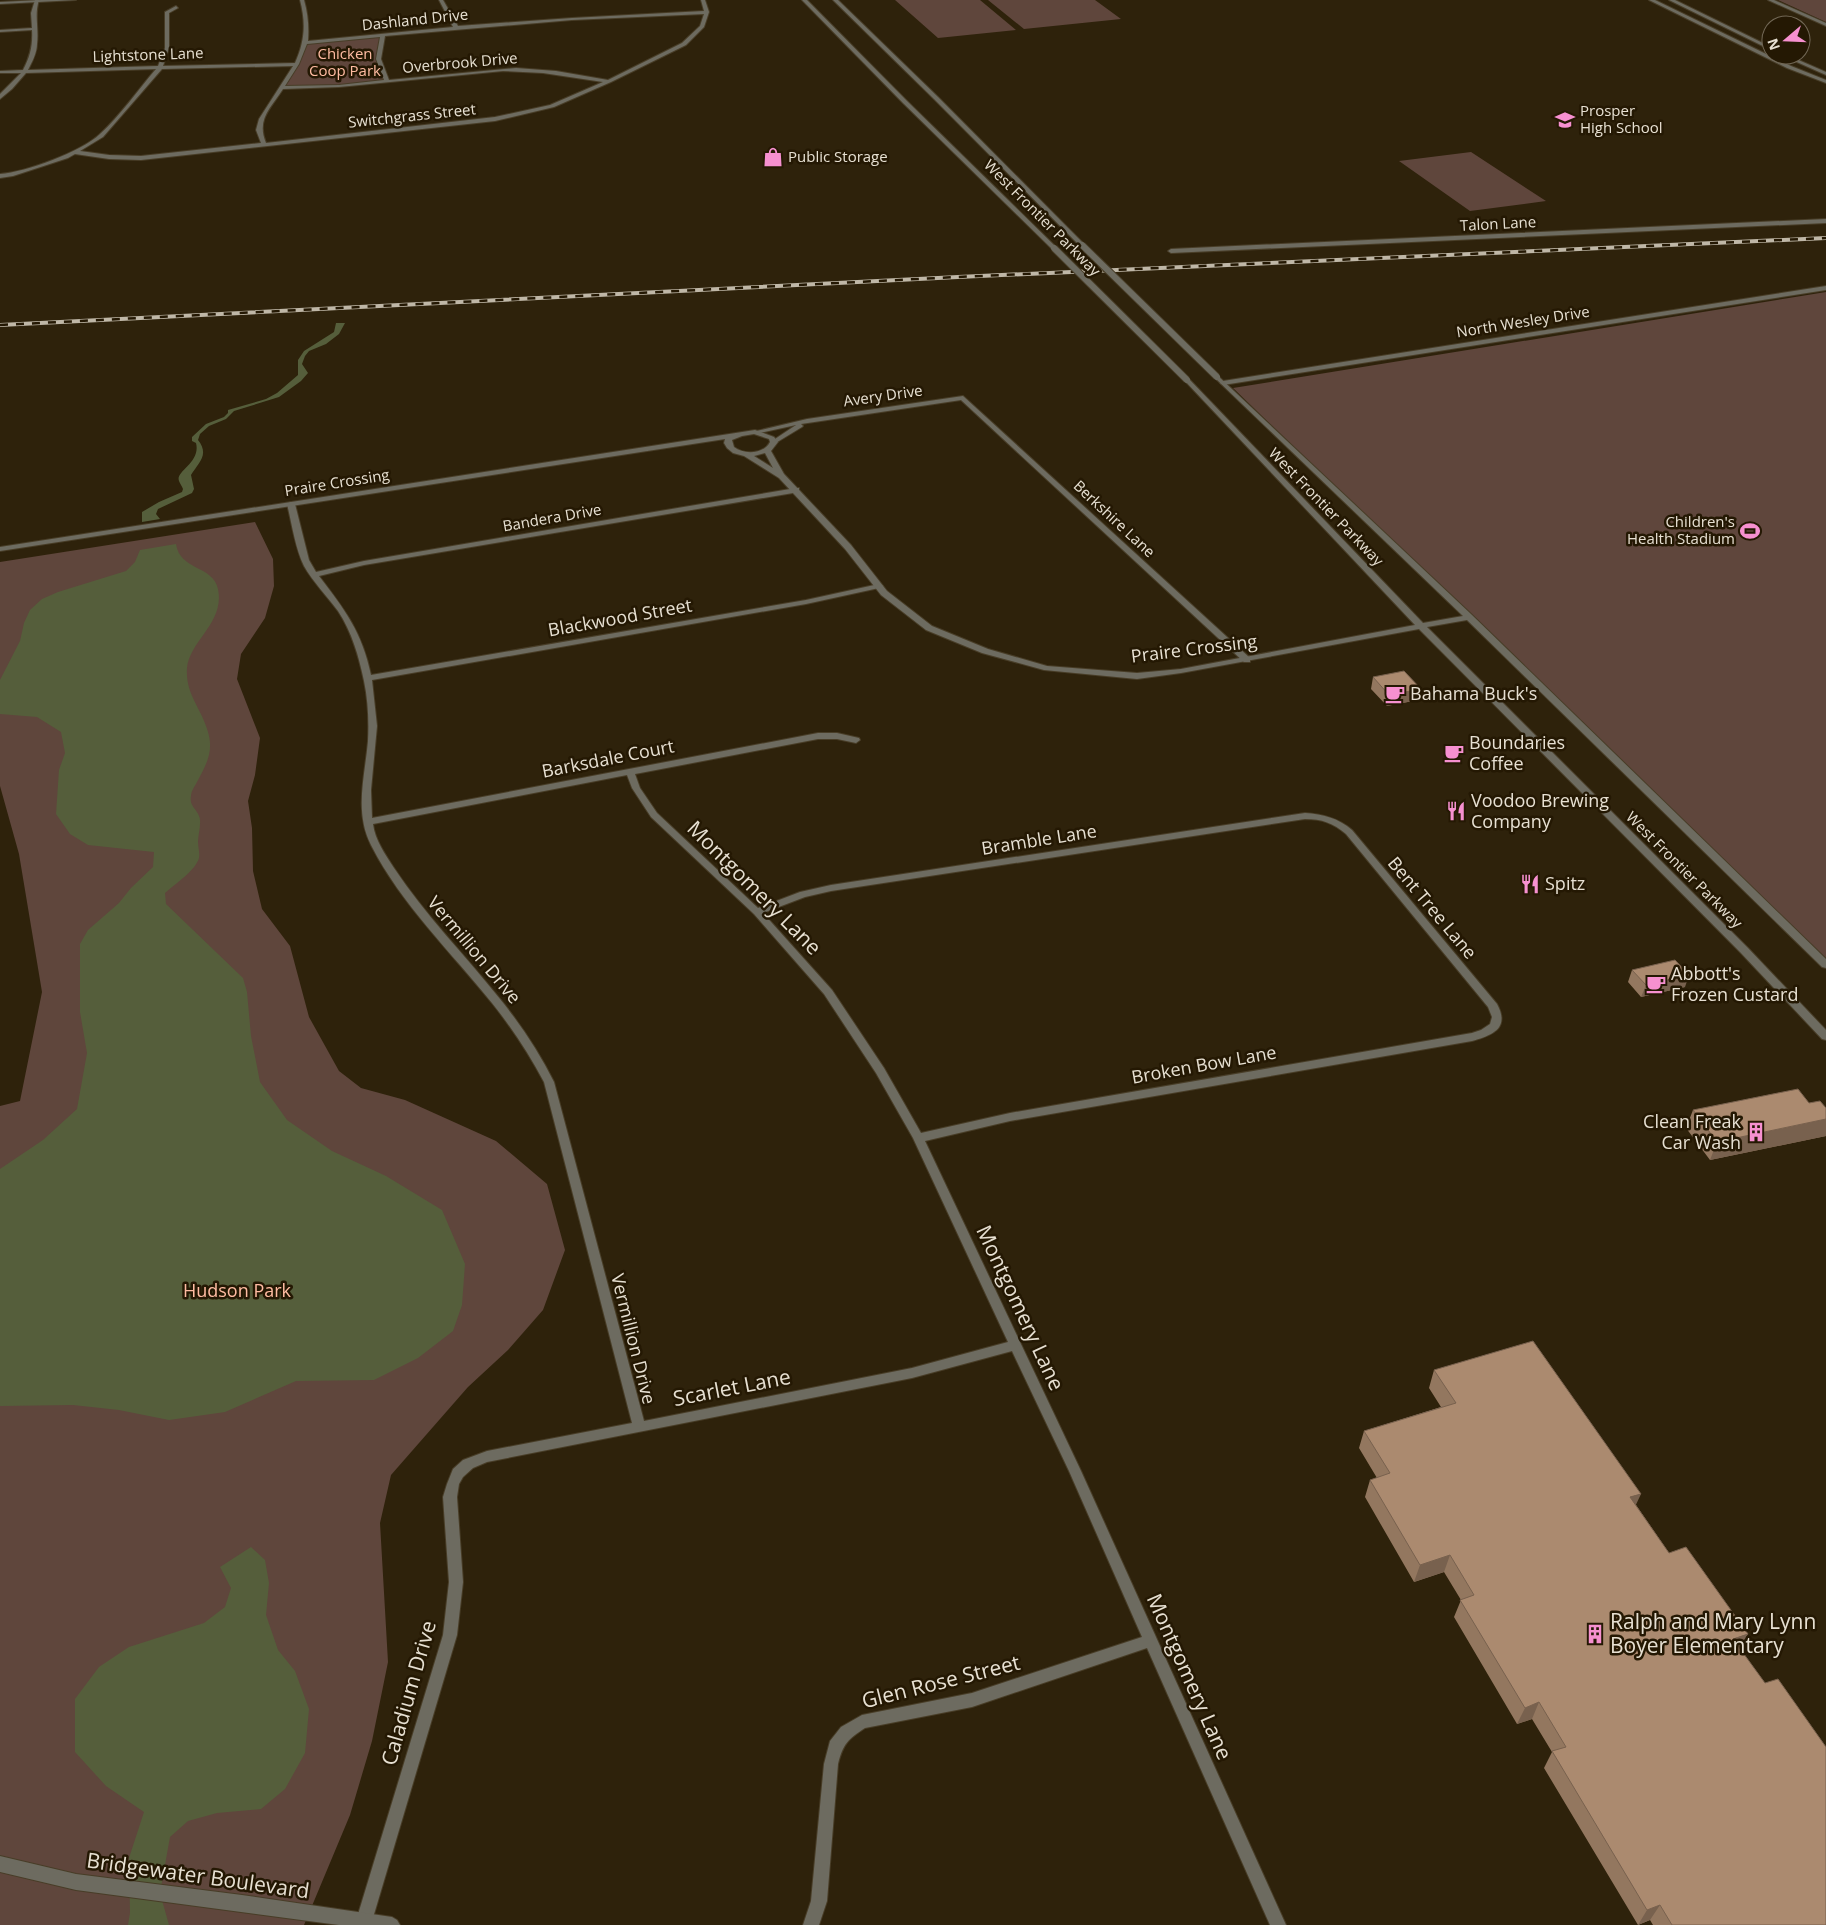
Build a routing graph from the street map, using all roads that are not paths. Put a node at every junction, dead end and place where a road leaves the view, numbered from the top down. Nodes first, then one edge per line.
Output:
1 (74, 0) edge
2 (302, 0) edge
3 (441, 0) edge
4 (703, 0) edge
5 (804, 0) edge
6 (835, 0) edge
7 (1651, 0) edge
8 (1671, 0) edge
9 (1770, 0) edge
10 (36, 1) edge
11 (0, 3) edge
12 (176, 7) dead end
13 (707, 12) junction
14 (1826, 25) edge
15 (456, 28) junction
16 (33, 29) junction
17 (0, 31) edge
18 (383, 36) junction
19 (306, 43) junction
20 (1761, 44) edge
21 (297, 64) junction
22 (1806, 65) edge
23 (160, 68) junction
24 (24, 71) junction
25 (0, 72) edge
26 (1826, 74) edge
27 (387, 81) junction
28 (609, 82) junction
29 (1826, 82) edge
30 (282, 88) junction
31 (0, 97) edge
32 (264, 144) junction
33 (75, 152) junction
34 (0, 176) edge
35 (1826, 220) edge
36 (1171, 251) dead end
37 (1826, 288) edge
38 (1223, 382) junction
39 (963, 398) joint
40 (807, 421) junction
41 (755, 432) junction
42 (733, 436) junction
43 (774, 442) junction
44 (678, 445) junction
45 (728, 447) junction
46 (768, 450) junction
47 (745, 454) junction
48 (782, 476) junction
49 (796, 490) junction
50 (290, 504) junction
51 (0, 549) edge
52 (314, 575) junction
53 (879, 586) junction
54 (1469, 617) junction
55 (1421, 626) junction
56 (1247, 660) junction
57 (367, 678) junction
58 (856, 740) dead end
59 (630, 771) junction
60 (1329, 818) joint
61 (367, 822) junction
62 (757, 912) junction
63 (1826, 965) edge
64 (1495, 1026) joint
65 (1826, 1036) edge
66 (918, 1138) junction
67 (1015, 1345) junction
68 (638, 1427) junction
69 (458, 1473) joint
70 (1150, 1641) junction
71 (0, 1864) edge
72 (364, 1921) junction
73 (392, 1925) edge
74 (811, 1925) edge
75 (1278, 1925) edge

1 - 10 street
2 - 19 street
3 - 15 street
4 - 13 street
5 - 55 street, West Frontier Parkway, bridge
6 - 38 street, West Frontier Parkway, bridge
7 - 29 street
8 - 20 street
9 - 14 street
10 - 11 street
10 - 16 street
12 - 23 street
13 - 15 street, Dashland Drive
13 - 28 street, Switchgrass Street
15 - 18 street, Dashland Drive
16 - 17 street
16 - 24 street
18 - 19 street, Dashland Drive
18 - 27 street
19 - 21 street
21 - 23 street, Lightstone Lane
21 - 30 street
22 - 26 street
23 - 24 street, Lightstone Lane
23 - 33 street
24 - 25 street, Lightstone Lane
24 - 31 street
27 - 28 street, Overbrook Drive
27 - 30 street, Overbrook Drive
28 - 32 street, Switchgrass Street
30 - 32 street
32 - 33 street, Switchgrass Street
33 - 34 street
35 - 36 street, Talon Lane
37 - 38 street, North Wesley Drive
38 - 54 street, West Frontier Parkway
39 - 40 street, Avery Drive
39 - 56 street, Berkshire Lane
40 - 41 street, Avery Drive
40 - 43 street, Avery Drive
41 - 42 street, Avery Drive
41 - 43 street
42 - 44 street, Praire Crossing
42 - 45 street
43 - 46 street
44 - 45 street, Praire Crossing
44 - 50 street, Praire Crossing
45 - 47 street, Praire Crossing
46 - 47 street
46 - 48 street, Praire Crossing
47 - 48 street, Praire Crossing
48 - 49 street, Praire Crossing
49 - 52 street, Bandera Drive
49 - 53 street, Praire Crossing
50 - 51 street, Praire Crossing
50 - 52 street, Vermillion Drive
52 - 57 street, Vermillion Drive
53 - 56 street, Praire Crossing
53 - 57 street, Blackwood Street
54 - 55 street, Praire Crossing
54 - 63 street, West Frontier Parkway
55 - 56 street, Praire Crossing
55 - 65 street, West Frontier Parkway
57 - 61 street, Vermillion Drive
58 - 59 street, Barksdale Court
59 - 61 street, Barksdale Court
59 - 62 street, Montgomery Lane
60 - 62 street, Bramble Lane
60 - 64 street, Bent Tree Lane
61 - 68 street, Vermillion Drive
62 - 66 street, Montgomery Lane
64 - 66 street, Broken Bow Lane
66 - 67 street, Montgomery Lane
67 - 68 street, Scarlet Lane
67 - 70 street, Montgomery Lane
68 - 69 street, Scarlet Lane
69 - 72 street, Caladium Drive
70 - 74 street, Glen Rose Street
70 - 75 street, Montgomery Lane
71 - 72 street, Bridgewater Boulevard
72 - 73 street, Bridgewater Boulevard

